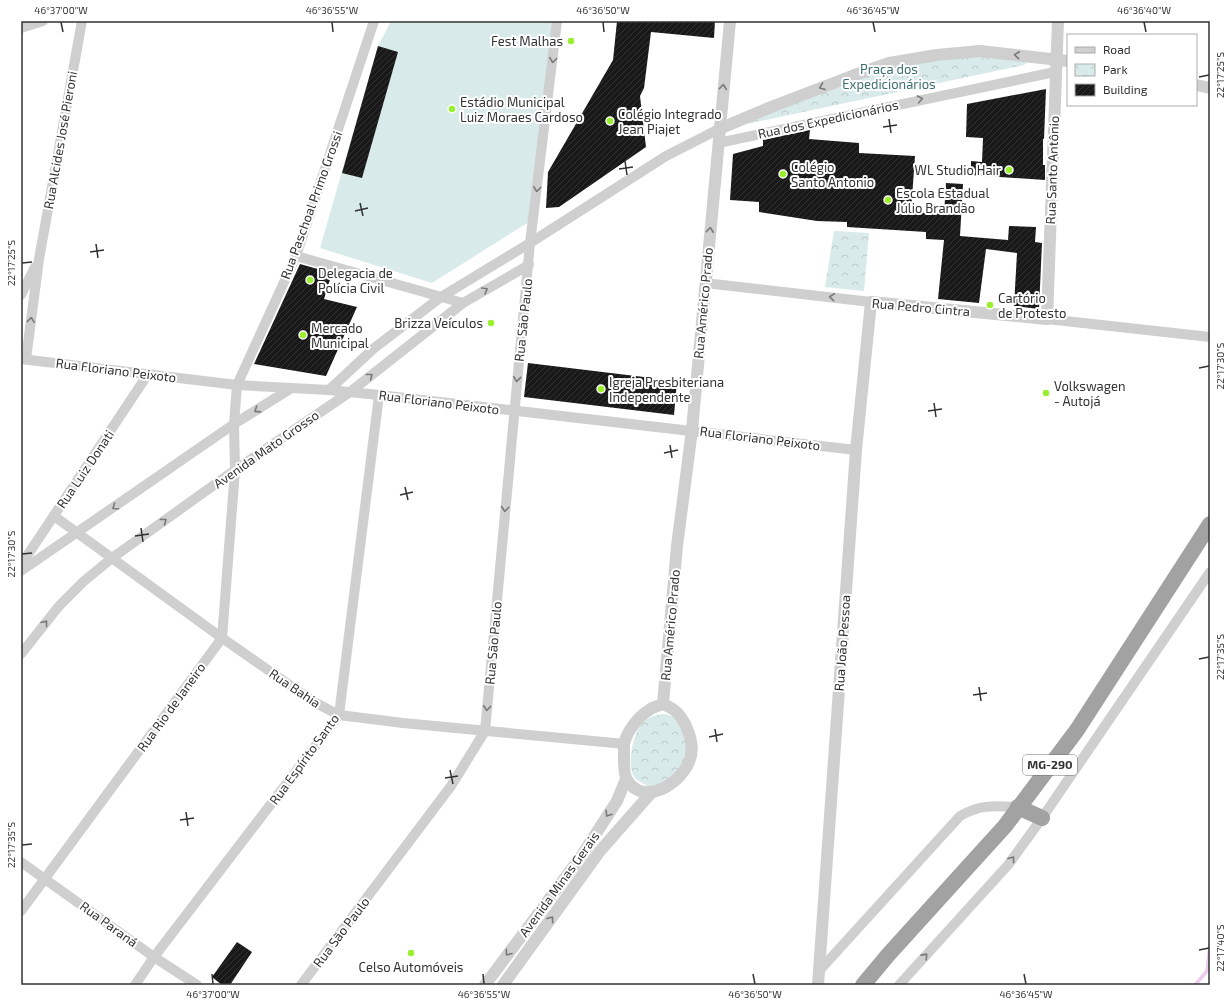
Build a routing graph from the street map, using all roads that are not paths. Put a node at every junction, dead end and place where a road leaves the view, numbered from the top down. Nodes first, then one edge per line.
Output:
1 (43, 21) edge
2 (82, 21) edge
3 (374, 21) edge
4 (558, 21) edge
5 (730, 21) edge
6 (1058, 21) edge
7 (21, 28) edge
8 (1056, 59) junction
9 (1067, 61) edge
10 (1055, 72) junction
11 (1197, 85) edge
12 (1210, 88) edge
13 (719, 129) junction
14 (718, 143) junction
15 (530, 243) junction
16 (296, 256) junction
17 (39, 260) junction
18 (529, 265) junction
19 (705, 283) junction
20 (21, 295) edge
21 (441, 297) junction
22 (463, 302) junction
23 (871, 302) junction
24 (1047, 319) junction
25 (1210, 337) edge
26 (24, 359) edge
27 (148, 374) junction
28 (237, 385) junction
29 (290, 389) junction
30 (329, 390) junction
31 (350, 392) junction
32 (379, 395) junction
33 (514, 411) junction
34 (234, 424) junction
35 (692, 430) junction
36 (856, 450) junction
37 (235, 470) junction
38 (54, 516) junction
39 (1210, 524) edge
40 (78, 533) junction
41 (112, 558) junction
42 (21, 565) edge
43 (21, 571) edge
44 (1210, 572) edge
45 (222, 638) junction
46 (21, 654) edge
47 (663, 704) junction
48 (340, 715) junction
49 (485, 731) junction
50 (624, 744) junction
51 (626, 780) junction
52 (651, 793) junction
53 (1018, 807) junction
54 (1042, 818) junction
55 (21, 862) edge
56 (45, 878) junction
57 (21, 911) edge
58 (154, 956) junction
59 (819, 971) junction
60 (135, 985) edge
61 (197, 985) edge
62 (301, 985) edge
63 (485, 985) edge
64 (503, 985) edge
65 (818, 985) edge
66 (863, 985) edge
67 (898, 985) edge

1 - 7 street
2 - 17 street, Rua Alcides José Pieroni
3 - 16 street, Rua Paschoal Primo Grossi
4 -> 15 street, Rua São Paulo
13 -> 5 street, Rua Américo Prado
6 - 8 street, Rua Santo Antônio
8 - 9 street
8 - 10 street, Rua Santo Antônio
8 -> 13 street
14 -> 10 street, Rua dos Expedicionários
10 - 24 street, Rua Santo Antônio
11 - 12 street
13 - 14 street, Rua Américo Prado
13 - 15 street
19 -> 14 street, Rua Américo Prado
15 - 18 street, Rua São Paulo
15 - 21 street
16 - 21 street
16 - 28 street, Rua Paschoal Primo Grossi
17 - 20 street, Rua Alcides José Pieroni
26 -> 17 street, Rua Alcides José Pieroni
22 -> 18 street, Avenida Mato Grosso
18 -> 33 street, Rua São Paulo
23 -> 19 street, Rua Pedro Cintra
19 - 35 street, Rua Américo Prado
21 - 22 street
21 - 30 street
31 -> 22 street, Avenida Mato Grosso
23 - 24 street, Rua Pedro Cintra
23 - 36 street, Rua João Pessoa
24 - 25 street, Rua Pedro Cintra
26 - 27 street, Rua Floriano Peixoto
27 - 28 street, Rua Floriano Peixoto
27 - 38 street, Rua Luiz Donati
28 - 29 street, Rua Floriano Peixoto
28 - 34 street
29 - 30 street, Rua Floriano Peixoto
29 -> 34 street
30 - 31 street, Rua Floriano Peixoto
31 - 32 street, Rua Floriano Peixoto
31 - 37 street, Avenida Mato Grosso
32 - 33 street, Rua Floriano Peixoto
32 - 48 street, Rua Espírito Santo
33 - 35 street, Rua Floriano Peixoto
33 -> 49 street, Rua São Paulo
34 - 37 street
34 -> 40 street
35 - 36 street, Rua Floriano Peixoto
35 - 47 street, Rua Américo Prado
36 - 59 street, Rua João Pessoa
41 -> 37 street, Avenida Mato Grosso
37 - 45 street
38 - 40 street, Rua Bahia
38 - 42 street, Rua Luiz Donati
39 - 53 highway, MG-290
40 - 41 street, Rua Bahia
40 - 43 street
41 - 45 street, Rua Bahia
46 -> 41 street, Avenida Mato Grosso
44 - 54 street
45 - 48 street, Rua Bahia
45 - 56 street, Rua Rio de Janeiro
47 - 50 street
47 - 52 street
48 - 49 street, Rua Bahia
48 - 58 street, Rua Espírito Santo
49 - 50 street, Rua Bahia
49 - 62 street, Rua São Paulo
50 - 51 street
51 - 52 street
51 -> 63 street, Avenida Minas Gerais
64 -> 52 street, Avenida Minas Gerais
53 - 54 highway
53 - 59 street
53 - 66 highway, MG-290
67 -> 54 street
55 - 56 street, Rua Paraná
56 - 57 street, Rua Rio de Janeiro
56 - 58 street, Rua Paraná
58 - 60 street, Rua Espírito Santo
58 - 61 street, Rua Paraná
59 - 65 street, Rua João Pessoa

